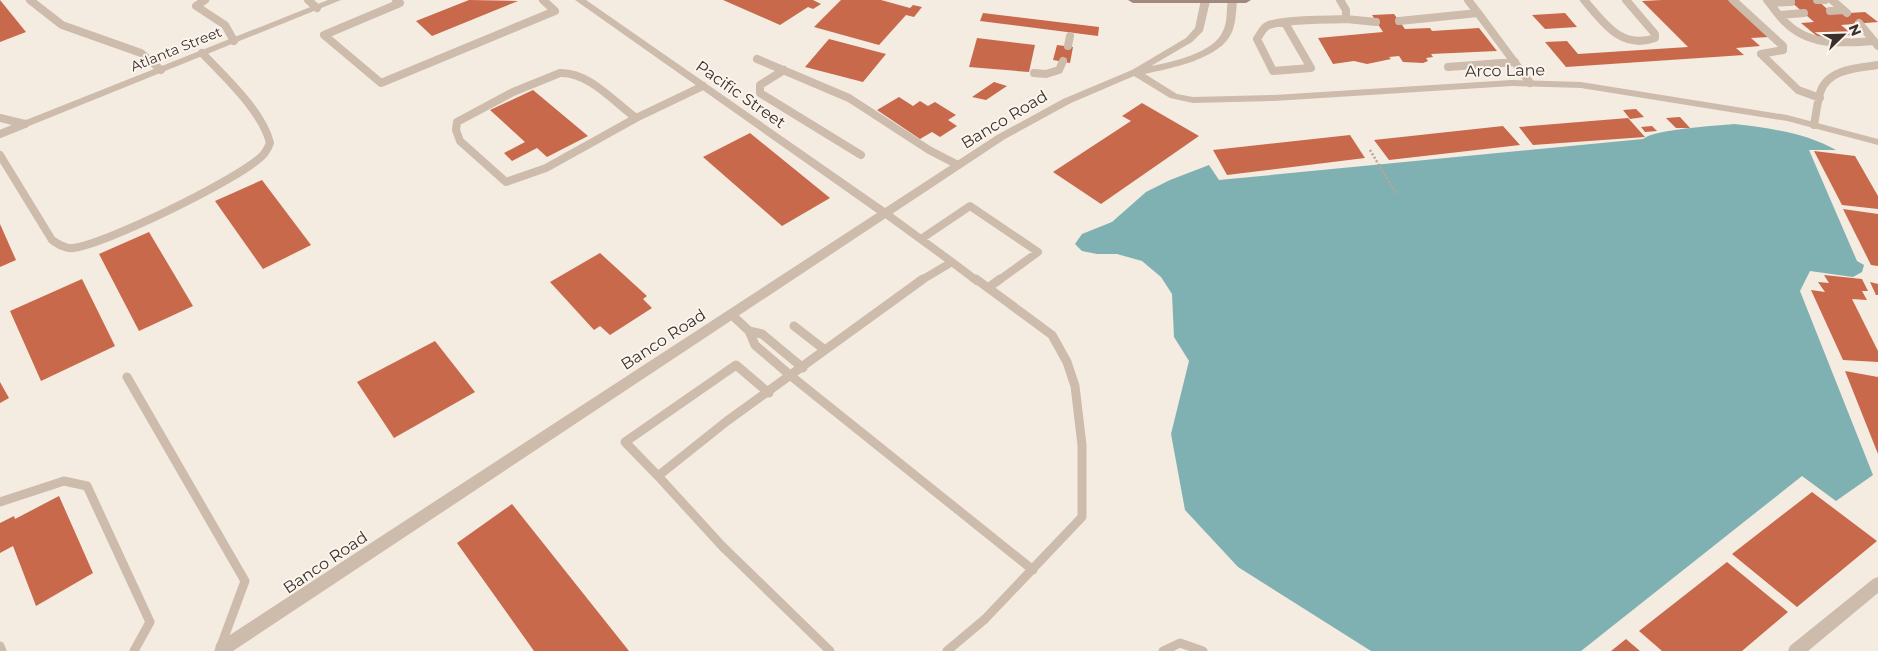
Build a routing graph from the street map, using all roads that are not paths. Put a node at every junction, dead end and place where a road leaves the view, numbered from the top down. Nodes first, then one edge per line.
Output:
1 (30, 0) edge
2 (205, 0) edge
3 (308, 0) edge
4 (336, 0) edge
5 (543, 0) edge
6 (580, 0) edge
7 (1133, 0) edge
8 (1205, 0) edge
9 (1232, 0) edge
10 (1246, 0) edge
11 (1340, 0) edge
12 (1468, 0) edge
13 (1584, 0) edge
14 (1626, 0) edge
15 (1733, 0) edge
16 (1817, 0) edge
17 (1824, 0) edge
18 (1832, 0) edge
19 (400, 1) edge
20 (1769, 1) edge
21 (1790, 2) dead end
22 (317, 8) junction
23 (1830, 11) dead end
24 (1804, 13) dead end
25 (1478, 14) junction
26 (1780, 14) junction
27 (1346, 19) junction
28 (1399, 20) dead end
29 (1376, 22) dead end
30 (1286, 23) junction
31 (1859, 24) dead end
32 (1070, 36) dead end
33 (1655, 38) joint
34 (234, 41) junction
35 (1876, 43) edge
36 (1068, 46) dead end
37 (202, 53) junction
38 (757, 59) dead end
39 (1063, 61) dead end
40 (1515, 62) junction
41 (1878, 65) edge
42 (1448, 67) dead end
43 (161, 70) junction
44 (784, 70) junction
45 (1135, 72) junction
46 (1034, 73) dead end
47 (1530, 83) junction
48 (704, 86) junction
49 (1820, 98) junction
50 (0, 118) edge
51 (636, 118) junction
52 (25, 124) junction
53 (1814, 126) junction
54 (0, 134) edge
55 (1878, 142) edge
56 (0, 155) edge
57 (861, 155) dead end
58 (958, 165) junction
59 (885, 213) junction
60 (921, 239) junction
61 (952, 262) junction
62 (988, 288) junction
63 (731, 314) junction
64 (794, 326) dead end
65 (749, 331) junction
66 (825, 350) junction
67 (803, 368) junction
68 (791, 376) junction
69 (127, 377) dead end
70 (769, 392) junction
71 (658, 476) junction
72 (0, 502) edge
73 (1033, 570) junction
74 (1878, 584) edge
75 (0, 646) edge
76 (222, 650) edge
77 (2, 651) edge
78 (134, 651) edge
79 (830, 651) edge
80 (947, 651) edge
81 (1163, 651) edge
82 (1203, 651) edge
83 (1796, 651) edge

1 - 43 lane
2 - 34 lane
3 - 22 lane
4 - 22 street, Atlanta Street
5 - 19 lane
6 - 48 street, Pacific Street
7 - 8 main road
8 - 9 main road
8 - 45 street, Banco Road
9 - 10 main road
9 - 45 street, Banco Road
11 - 27 lane
12 - 25 lane
13 - 33 lane
14 - 33 lane
15 - 49 lane
16 - 17 lane
18 - 23 lane
20 - 21 lane
20 - 26 lane
22 - 34 street, Atlanta Street
24 - 26 lane
25 - 28 lane
25 - 40 lane
26 - 35 lane
27 - 29 lane
27 - 30 lane
30 - 30 lane
31 - 35 lane
32 - 36 lane
34 - 37 street, Atlanta Street
37 - 43 street, Atlanta Street
37 - 56 lane
38 - 44 lane
39 - 46 lane
40 - 42 lane
40 - 47 lane
41 - 49 lane
43 - 52 street, Atlanta Street
44 - 57 lane
44 - 58 lane
45 - 47 street, Arco Lane
45 - 58 street, Banco Road
47 - 53 street, Arco Lane
48 - 51 lane
48 - 59 street, Pacific Street
49 - 53 lane
50 - 52 lane
51 - 51 lane
52 - 54 lane
53 - 55 street, Arco Lane
58 - 59 street, Banco Road
59 - 60 lane
59 - 63 street, Banco Road
60 - 61 lane
60 - 62 lane
61 - 62 lane
61 - 66 lane
62 - 73 lane
63 - 65 lane
63 - 76 street, Banco Road
64 - 66 lane
65 - 67 lane
65 - 68 lane
66 - 67 lane
67 - 68 lane
68 - 70 lane
68 - 73 lane
69 - 76 lane
70 - 71 lane
70 - 71 lane
71 - 79 lane
72 - 78 lane
73 - 80 lane
74 - 83 street
75 - 77 lane
81 - 82 lane

